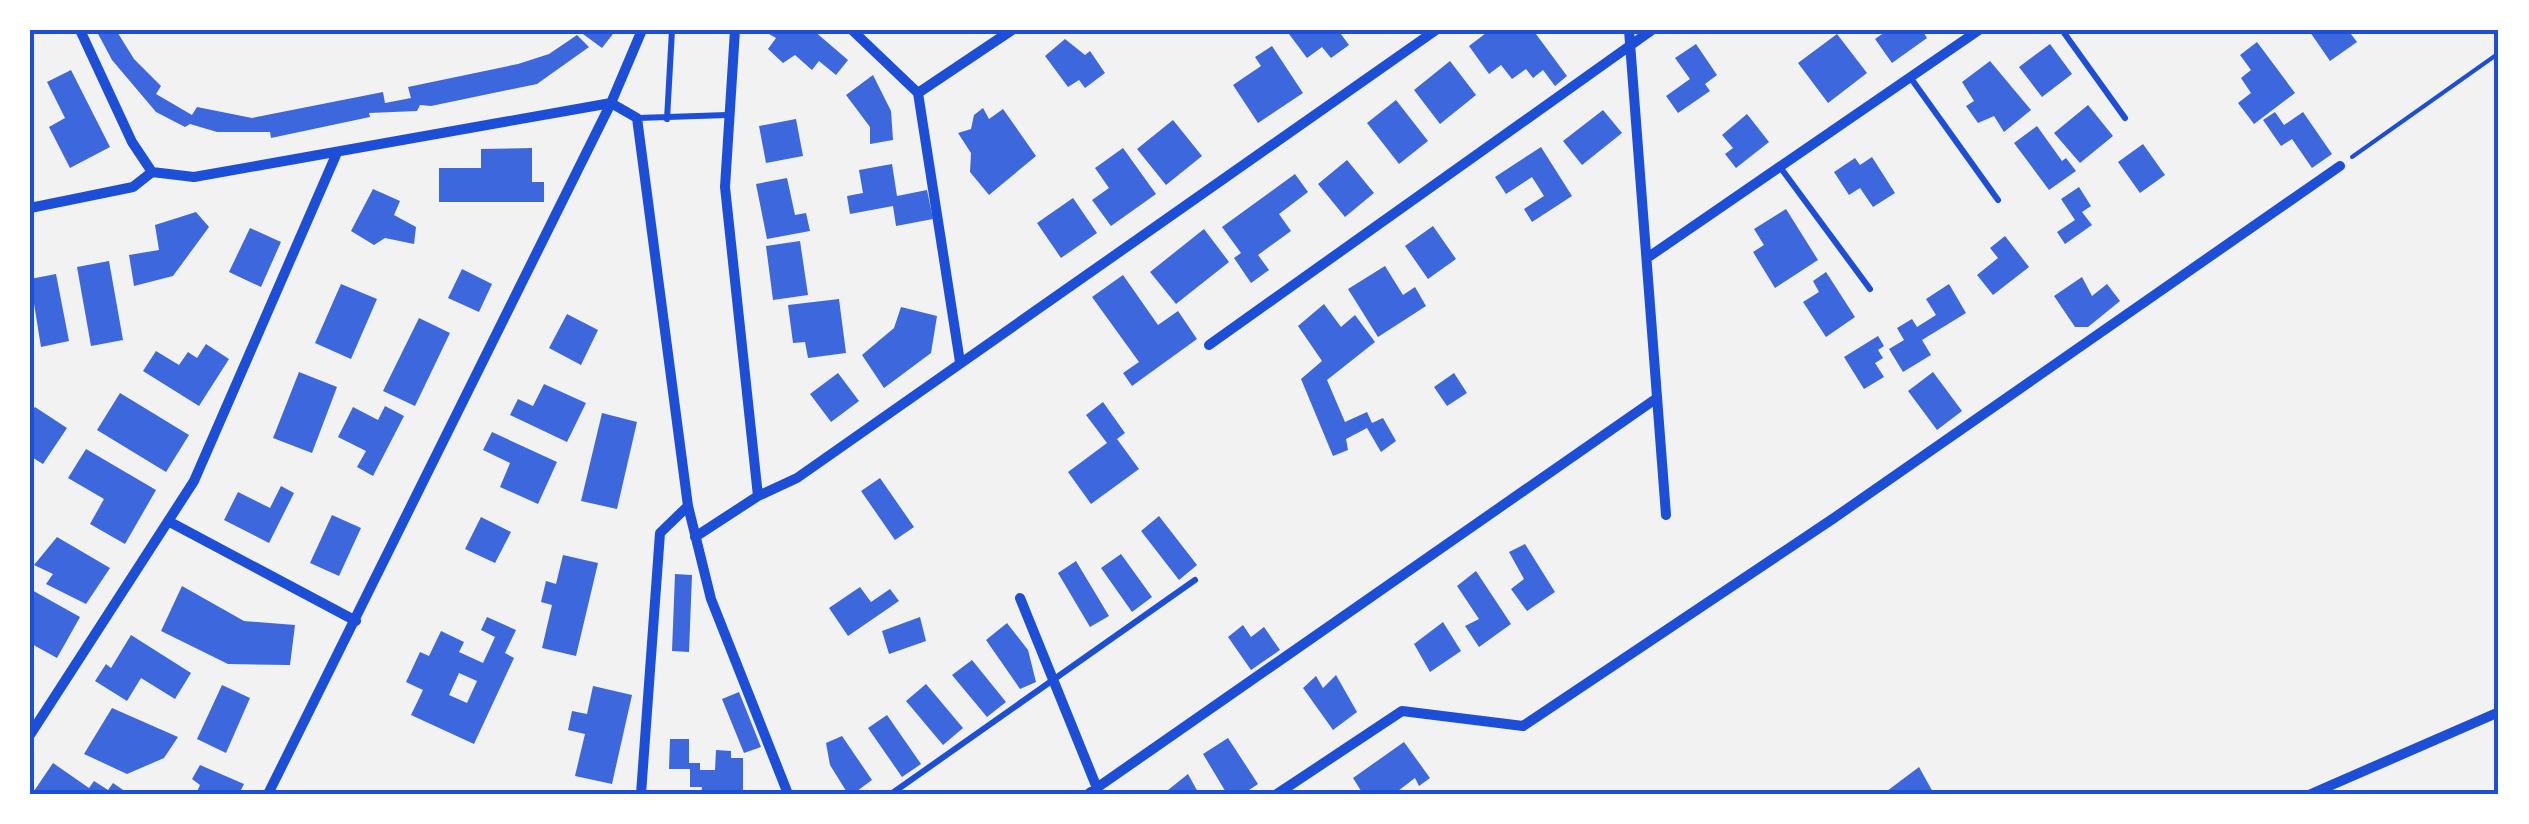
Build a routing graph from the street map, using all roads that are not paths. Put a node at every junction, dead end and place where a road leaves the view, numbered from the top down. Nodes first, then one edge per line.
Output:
1 (80, 30) edge
2 (642, 30) edge
3 (672, 30) edge
4 (736, 30) edge
5 (852, 30) edge
6 (1012, 30) edge
7 (1436, 30) edge
8 (1629, 30) edge
9 (1652, 30) edge
10 (1979, 30) edge
11 (2062, 30) edge
12 (1630, 44) junction
13 (1910, 77) junction
14 (918, 93) junction
15 (611, 103) junction
16 (726, 115) junction
17 (637, 118) junction
18 (2125, 118) dead end
19 (667, 119) junction
20 (336, 155) junction
21 (1780, 166) junction
22 (2340, 166) road end
23 (152, 172) junction
24 (1998, 200) dead end
25 (30, 208) edge
26 (1647, 258) junction
27 (1870, 289) dead end
28 (1209, 345) dead end
29 (960, 362) junction
30 (1657, 398) junction
31 (758, 496) junction
32 (688, 506) junction
33 (1666, 515) dead end
34 (168, 521) junction
35 (695, 537) junction
36 (1194, 580) dead end
37 (1020, 598) dead end
38 (356, 622) junction
39 (1054, 680) junction
40 (2499, 712) edge
41 (30, 735) edge
42 (1092, 791) edge
43 (268, 794) edge
44 (641, 794) edge
45 (788, 794) edge
46 (892, 794) edge
47 (1278, 794) edge
48 (2311, 794) edge

1 - 23 street
2 - 15 street
3 - 19 lane
4 - 16 street
5 - 14 street
6 - 14 street
7 - 29 street
8 - 12 street
9 - 12 street
10 - 13 street
11 - 18 lane
12 - 26 street
12 - 28 street
13 - 21 street
13 - 24 lane
14 - 29 street
15 - 17 street
15 - 20 street
15 - 38 street
16 - 19 lane
16 - 31 street
17 - 19 lane
17 - 32 street
20 - 23 street
20 - 34 street
21 - 26 street
21 - 27 lane
22 - 47 street
23 - 25 street
26 - 30 street
29 - 31 street
30 - 33 street
30 - 42 street
31 - 35 street
32 - 35 street
32 - 44 street
34 - 38 street
34 - 41 street
35 - 45 street
36 - 39 lane
37 - 39 street
38 - 43 street
39 - 42 street
39 - 46 lane
40 - 48 street

